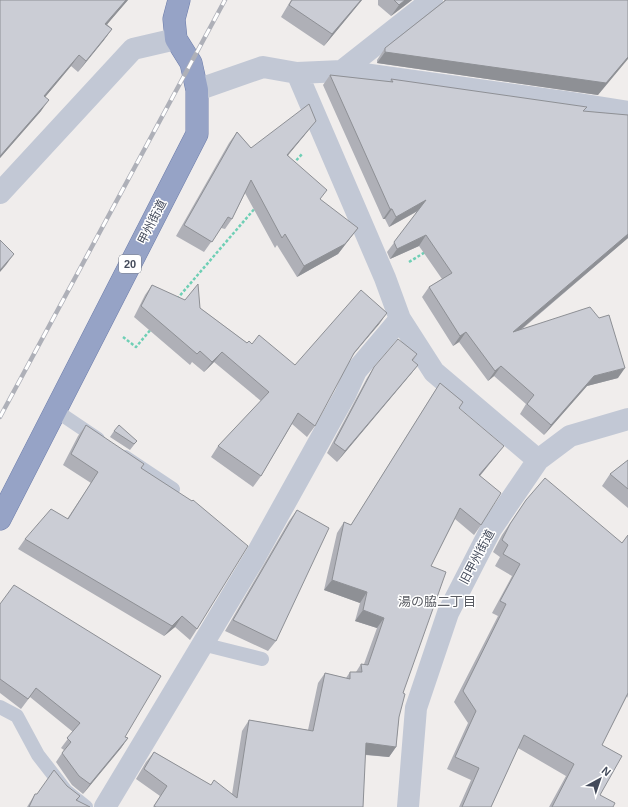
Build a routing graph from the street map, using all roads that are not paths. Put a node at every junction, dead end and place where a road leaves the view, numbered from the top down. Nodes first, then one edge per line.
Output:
1 (179, 0) edge
2 (432, 0) edge
3 (176, 39) junction
4 (342, 71) junction
5 (297, 73) junction
6 (197, 90) junction
7 (628, 112) edge
8 (0, 193) edge
9 (400, 319) junction
10 (55, 410) junction
11 (628, 419) edge
12 (538, 460) junction
13 (185, 499) edge
14 (0, 519) edge
15 (202, 644) junction
16 (262, 659) dead end
17 (0, 707) edge
18 (86, 807) edge
19 (105, 807) edge
20 (408, 807) edge

1 - 3 highway, 甲州街道 / 20
2 - 4 street
3 - 6 highway, 甲州街道 / 20
3 - 8 street
4 - 5 street
4 - 7 street
5 - 6 street
5 - 9 street
6 - 10 highway, 甲州街道 / 20
9 - 12 street
9 - 15 street
10 - 13 lane
10 - 14 highway, 甲州街道 / 20
11 - 12 street, 旧甲州街道
12 - 20 street, 旧甲州街道
15 - 16 lane
15 - 19 street
17 - 18 lane

